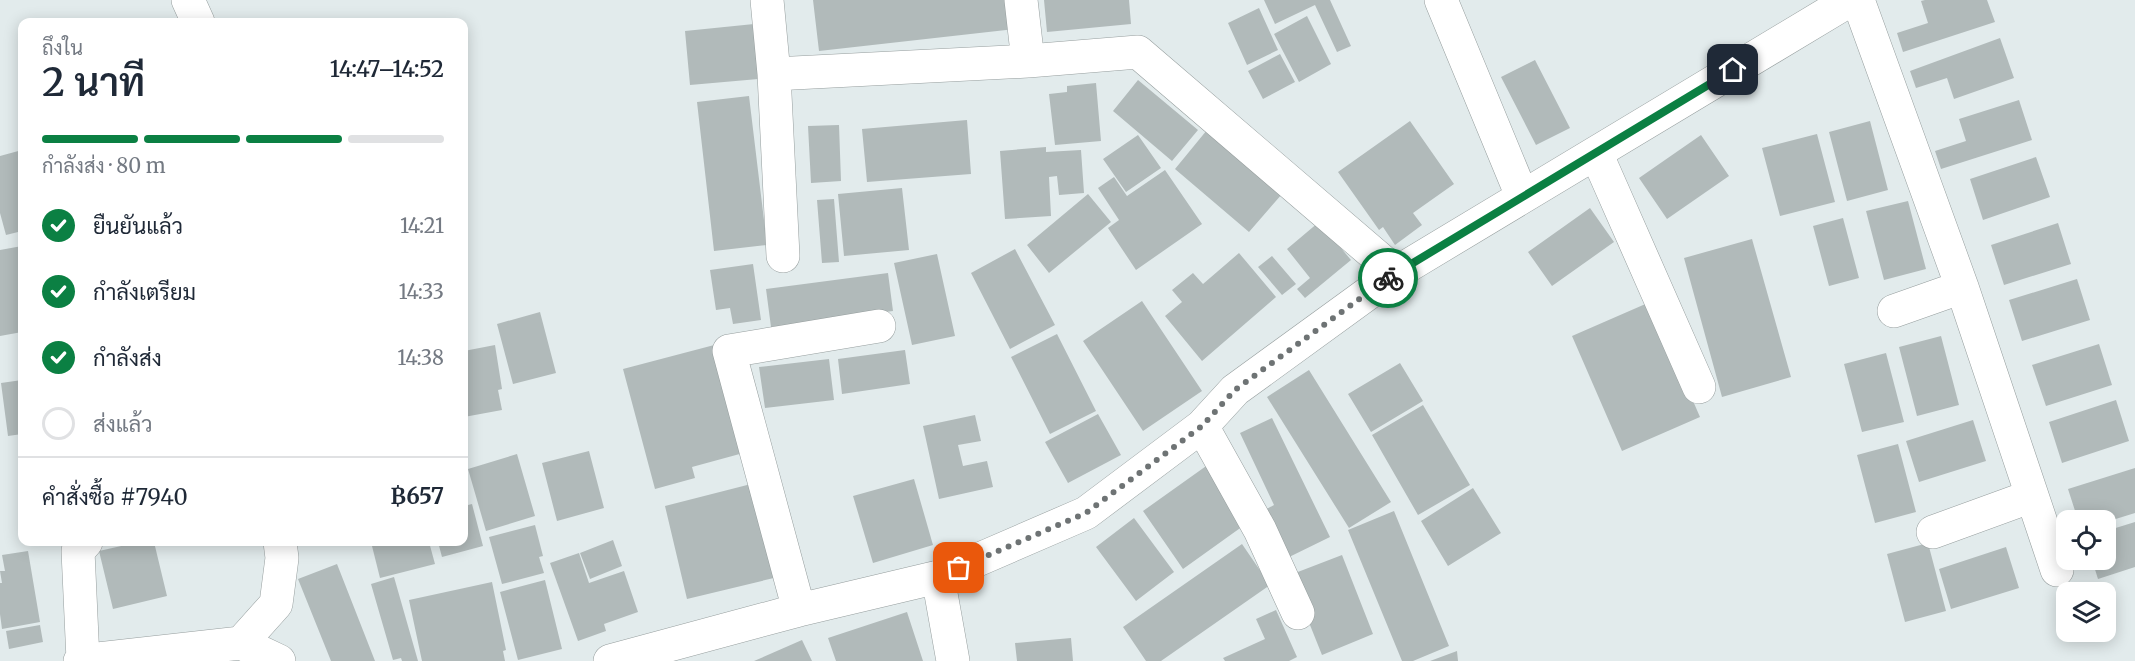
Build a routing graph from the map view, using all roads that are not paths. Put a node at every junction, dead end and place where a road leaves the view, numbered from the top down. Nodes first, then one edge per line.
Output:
1 (188, 0) edge
2 (767, 0) edge
3 (1021, 0) edge
4 (1441, 0) edge
5 (1850, 0) edge
6 (1858, 0) edge
7 (196, 18) edge
8 (1028, 61) junction
9 (774, 74) junction
10 (1596, 153) junction
11 (1522, 196) junction
12 (783, 256) dead end
13 (1396, 273) junction
14 (1962, 287) junction
15 (1894, 311) dead end
16 (879, 326) dead end
17 (1699, 387) dead end
18 (1202, 426) junction
19 (2032, 496) junction
20 (1933, 532) dead end
21 (82, 546) edge
22 (280, 546) edge
23 (2056, 567) edge
24 (938, 577) junction
25 (799, 610) junction
26 (1298, 613) dead end
27 (241, 644) junction
28 (81, 661) edge
29 (279, 661) edge
30 (610, 661) edge
31 (953, 661) edge

1 - 7 street
2 - 9 street
3 - 8 street
4 - 11 street
5 - 10 street
6 - 14 street
8 - 9 street
8 - 13 street
9 - 12 street
10 - 11 street
10 - 17 street
11 - 13 street
13 - 18 street
14 - 15 street
14 - 19 street
16 - 25 street
18 - 24 street
18 - 26 street
19 - 20 street
19 - 23 street
21 - 28 street
22 - 27 street
24 - 25 street
24 - 31 street
25 - 30 street
27 - 28 street
27 - 29 street

